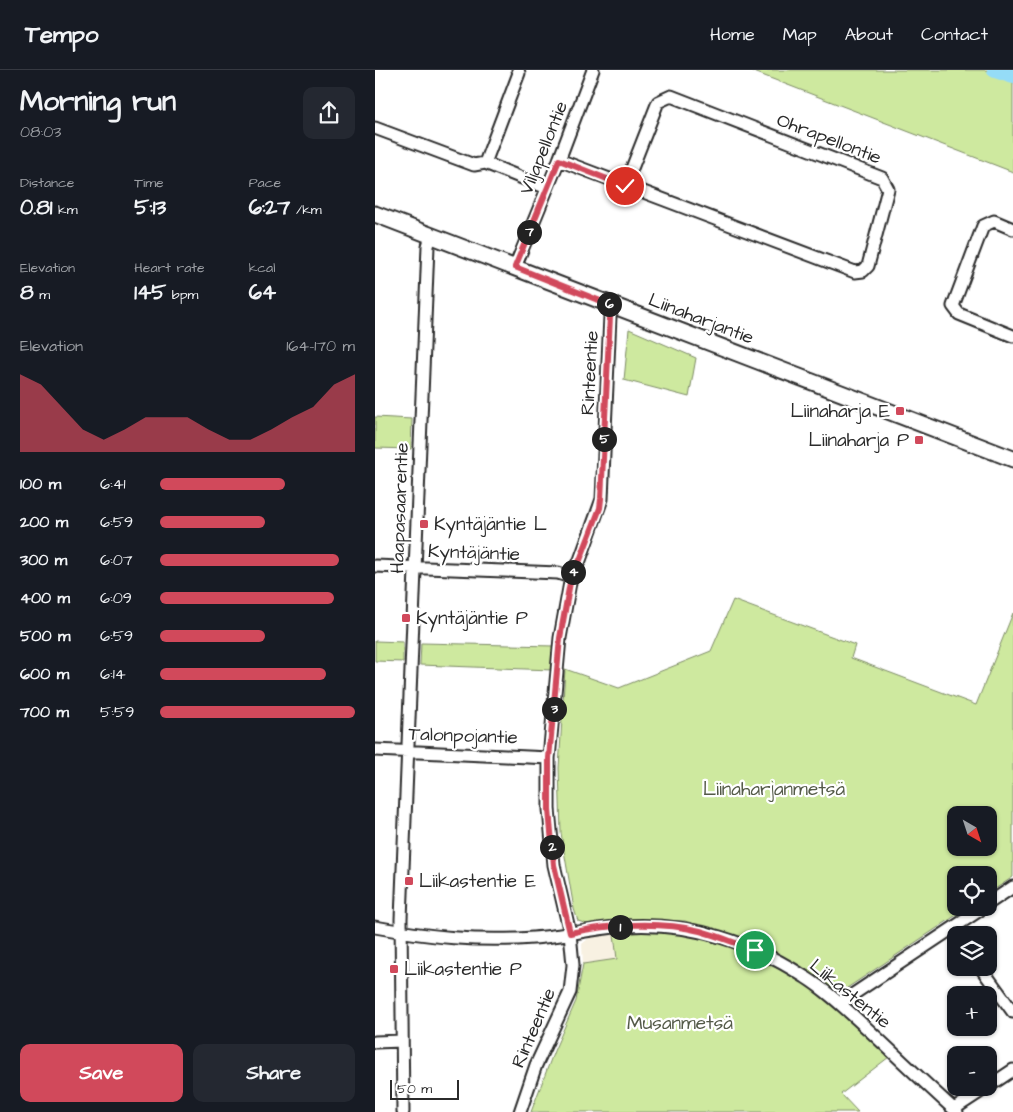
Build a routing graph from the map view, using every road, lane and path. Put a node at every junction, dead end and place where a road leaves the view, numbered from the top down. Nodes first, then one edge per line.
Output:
1 (518, 70) edge
2 (593, 70) edge
3 (375, 128) edge
4 (559, 160) junction
5 (485, 163) junction
6 (625, 186) junction
7 (547, 188) junction
8 (375, 214) edge
9 (1013, 229) edge
10 (431, 236) junction
11 (515, 267) junction
12 (613, 306) junction
13 (1013, 336) edge
14 (1013, 460) edge
15 (375, 566) edge
16 (415, 568) junction
17 (571, 577) junction
18 (375, 750) edge
19 (408, 751) junction
20 (549, 758) junction
21 (1013, 887) edge
22 (997, 898) edge
23 (974, 916) edge
24 (962, 926) edge
25 (375, 927) edge
26 (401, 932) junction
27 (570, 933) junction
28 (947, 937) edge
29 (987, 976) edge
30 (840, 1003) junction
31 (1013, 1012) edge
32 (402, 1041) junction
33 (375, 1042) edge
34 (1013, 1070) edge
35 (997, 1080) edge
36 (975, 1096) edge
37 (956, 1111) edge
38 (403, 1112) edge
39 (520, 1112) edge

1 - 5 street
2 - 4 street, Viljapellontie
3 - 5 street
4 - 6 street, Ohrapellontie
4 - 7 street, Viljapellontie
5 - 7 street
6 - 6 street, Ohrapellontie
7 - 11 street, Viljapellontie
8 - 10 main road, Liinaharjantie
9 - 13 street
10 - 11 main road, Liinaharjantie
10 - 16 street, Haapasaarentie
11 - 12 main road, Liinaharjantie
12 - 14 main road, Liinaharjantie
12 - 17 street, Rinteentie
15 - 16 street, Kyntäjäntie
16 - 17 street, Kyntäjäntie
16 - 19 street, Haapasaarentie
17 - 20 street, Rinteentie
18 - 19 street, Talonpojantie
19 - 20 street, Talonpojantie
19 - 26 street, Haapasaarentie
20 - 27 street, Rinteentie
21 - 22 street
23 - 24 street
25 - 26 street, Liikastentie
26 - 27 street, Liikastentie
26 - 32 street, Haapasaarentie
27 - 30 street, Liikastentie
27 - 39 street, Rinteentie
28 - 30 street
29 - 31 street
30 - 37 street, Liikastentie
32 - 33 street
32 - 38 street, Haapasaarentie
34 - 35 street
36 - 37 street

